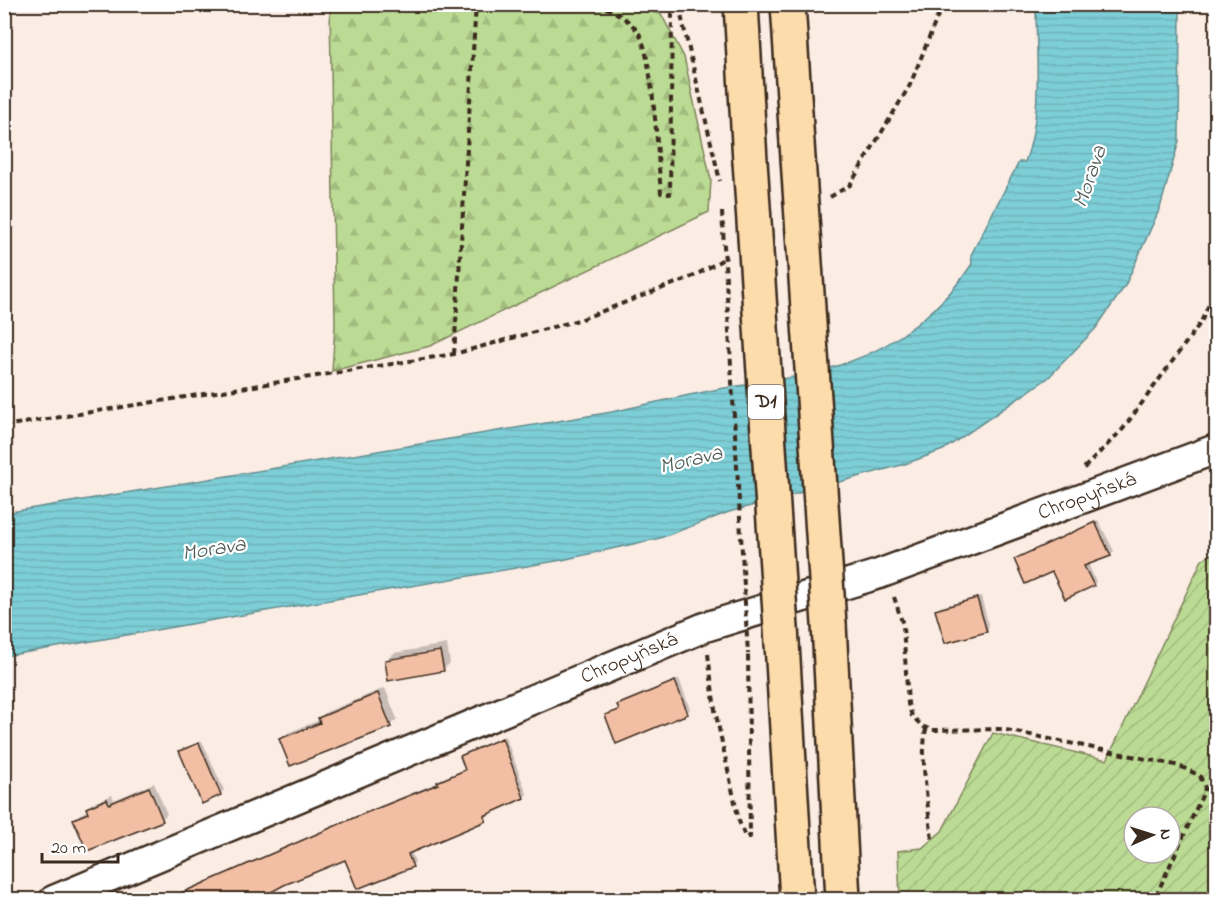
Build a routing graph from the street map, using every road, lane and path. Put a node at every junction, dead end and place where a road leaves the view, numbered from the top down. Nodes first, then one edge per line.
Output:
1 (476, 4) edge
2 (596, 4) edge
3 (741, 4) edge
4 (788, 4) edge
5 (940, 4) edge
6 (720, 182) dead end
7 (829, 198) dead end
8 (721, 205) dead end
9 (736, 252) dead end
10 (1216, 289) edge
11 (454, 354) junction
12 (4, 426) edge
13 (1216, 449) edge
14 (1082, 471) dead end
15 (879, 574) junction
16 (705, 627) junction
17 (926, 728) junction
18 (932, 840) dead end
19 (54, 900) edge
20 (797, 900) edge
21 (843, 900) edge
22 (1154, 900) edge

1 - 11 path
2 - 6 path
3 - 20 highway, D1, bridge
4 - 21 highway, D1, bridge
5 - 7 path
8 - 16 path, bridge
9 - 11 path
10 - 14 path
11 - 12 path
13 - 15 street, Chropyňská
15 - 16 street, Chropyňská
15 - 17 path
16 - 19 street, Chropyňská
17 - 18 path
17 - 22 path

